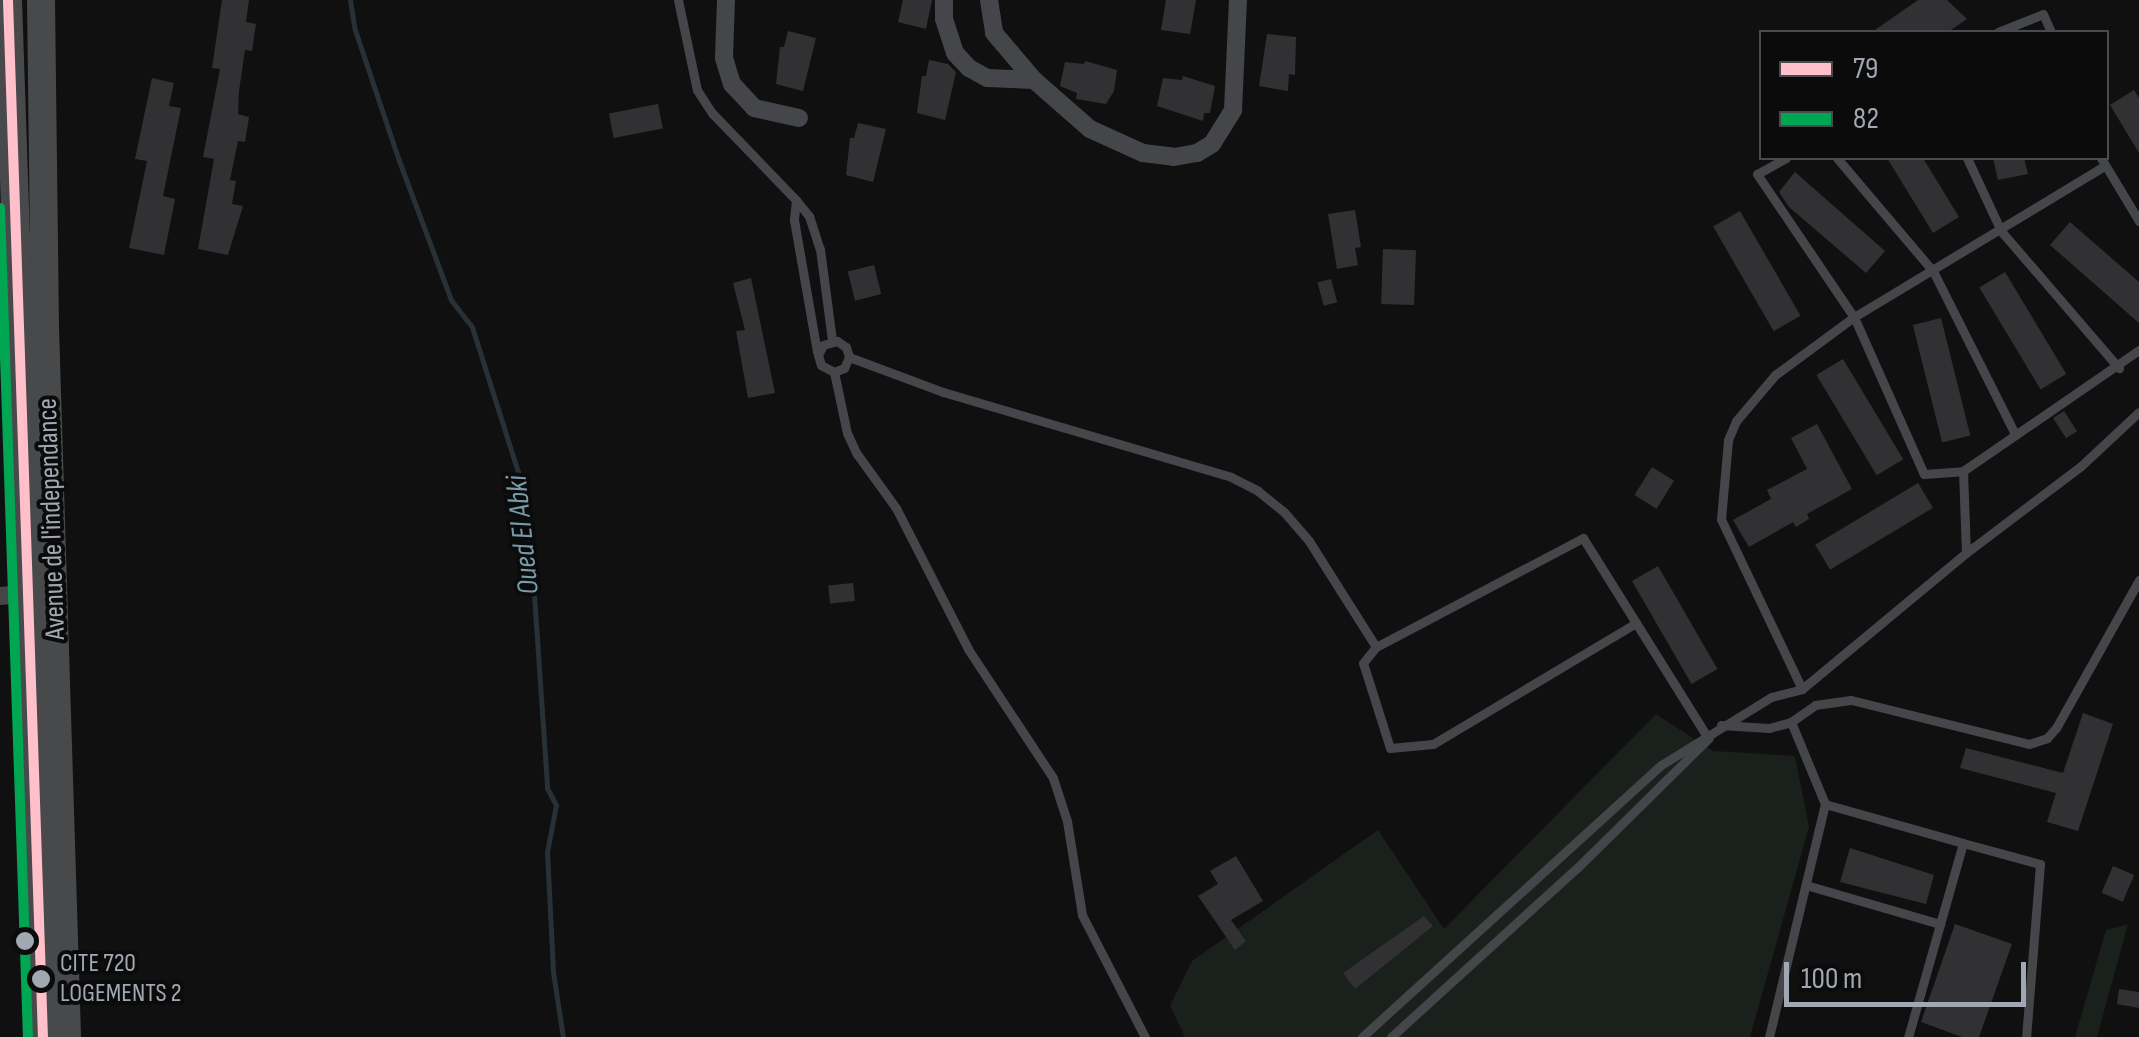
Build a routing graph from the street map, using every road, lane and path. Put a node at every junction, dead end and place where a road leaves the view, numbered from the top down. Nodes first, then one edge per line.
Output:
1 (41, 0) edge
2 (678, 0) edge
3 (726, 0) edge
4 (944, 0) edge
5 (990, 0) edge
6 (1238, 0) edge
7 (5, 6) edge
8 (2003, 30) edge
9 (2050, 30) edge
10 (1034, 80) junction
11 (799, 118) dead end
12 (3, 136) edge
13 (1782, 160) edge
14 (1840, 160) edge
15 (1968, 160) edge
16 (2103, 162) edge
17 (796, 200) junction
18 (2139, 221) edge
19 (2000, 231) junction
20 (1933, 271) junction
21 (1854, 317) junction
22 (832, 340) junction
23 (2139, 350) edge
24 (818, 355) junction
25 (849, 357) junction
26 (2118, 368) junction
27 (834, 372) junction
28 (2139, 412) edge
29 (2015, 434) junction
30 (1962, 471) junction
31 (1966, 553) junction
32 (2139, 580) edge
33 (12, 595) edge
34 (1636, 623) junction
35 (1376, 647) junction
36 (1802, 689) junction
37 (1790, 722) junction
38 (1721, 725) junction
39 (1706, 735) junction
40 (1825, 804) junction
41 (1964, 843) junction
42 (1806, 885) junction
43 (1940, 924) junction
44 (43, 1037) edge
45 (67, 1037) edge
46 (1144, 1037) edge
47 (1362, 1037) edge
48 (1390, 1037) edge
49 (1770, 1037) edge
50 (1908, 1037) edge
51 (2026, 1037) edge

1 - 45 main road, Avenue de l'independance
2 - 17 lane
3 - 11 street
4 - 10 street
5 - 10 street
6 - 10 street
7 - 12 main road
8 - 9 lane
12 - 33 main road
13 - 21 lane
14 - 20 lane
15 - 19 lane
16 - 18 lane
16 - 19 lane
17 - 22 lane
17 - 24 lane
19 - 20 lane
19 - 26 lane
20 - 21 lane
20 - 29 lane
21 - 30 lane
21 - 36 lane
22 - 24 lane
22 - 25 lane
23 - 26 lane
24 - 27 lane
25 - 27 lane
25 - 35 lane
26 - 29 lane
27 - 46 lane
28 - 31 lane
29 - 30 lane
30 - 31 lane
31 - 36 lane
32 - 37 lane
33 - 44 main road
34 - 35 lane
34 - 35 lane
34 - 39 lane
36 - 38 lane
37 - 38 lane
37 - 40 lane
38 - 39 lane
38 - 48 lane
39 - 47 lane
40 - 41 lane
40 - 42 lane
41 - 43 lane
41 - 51 lane
42 - 43 lane
42 - 49 lane
43 - 50 lane

